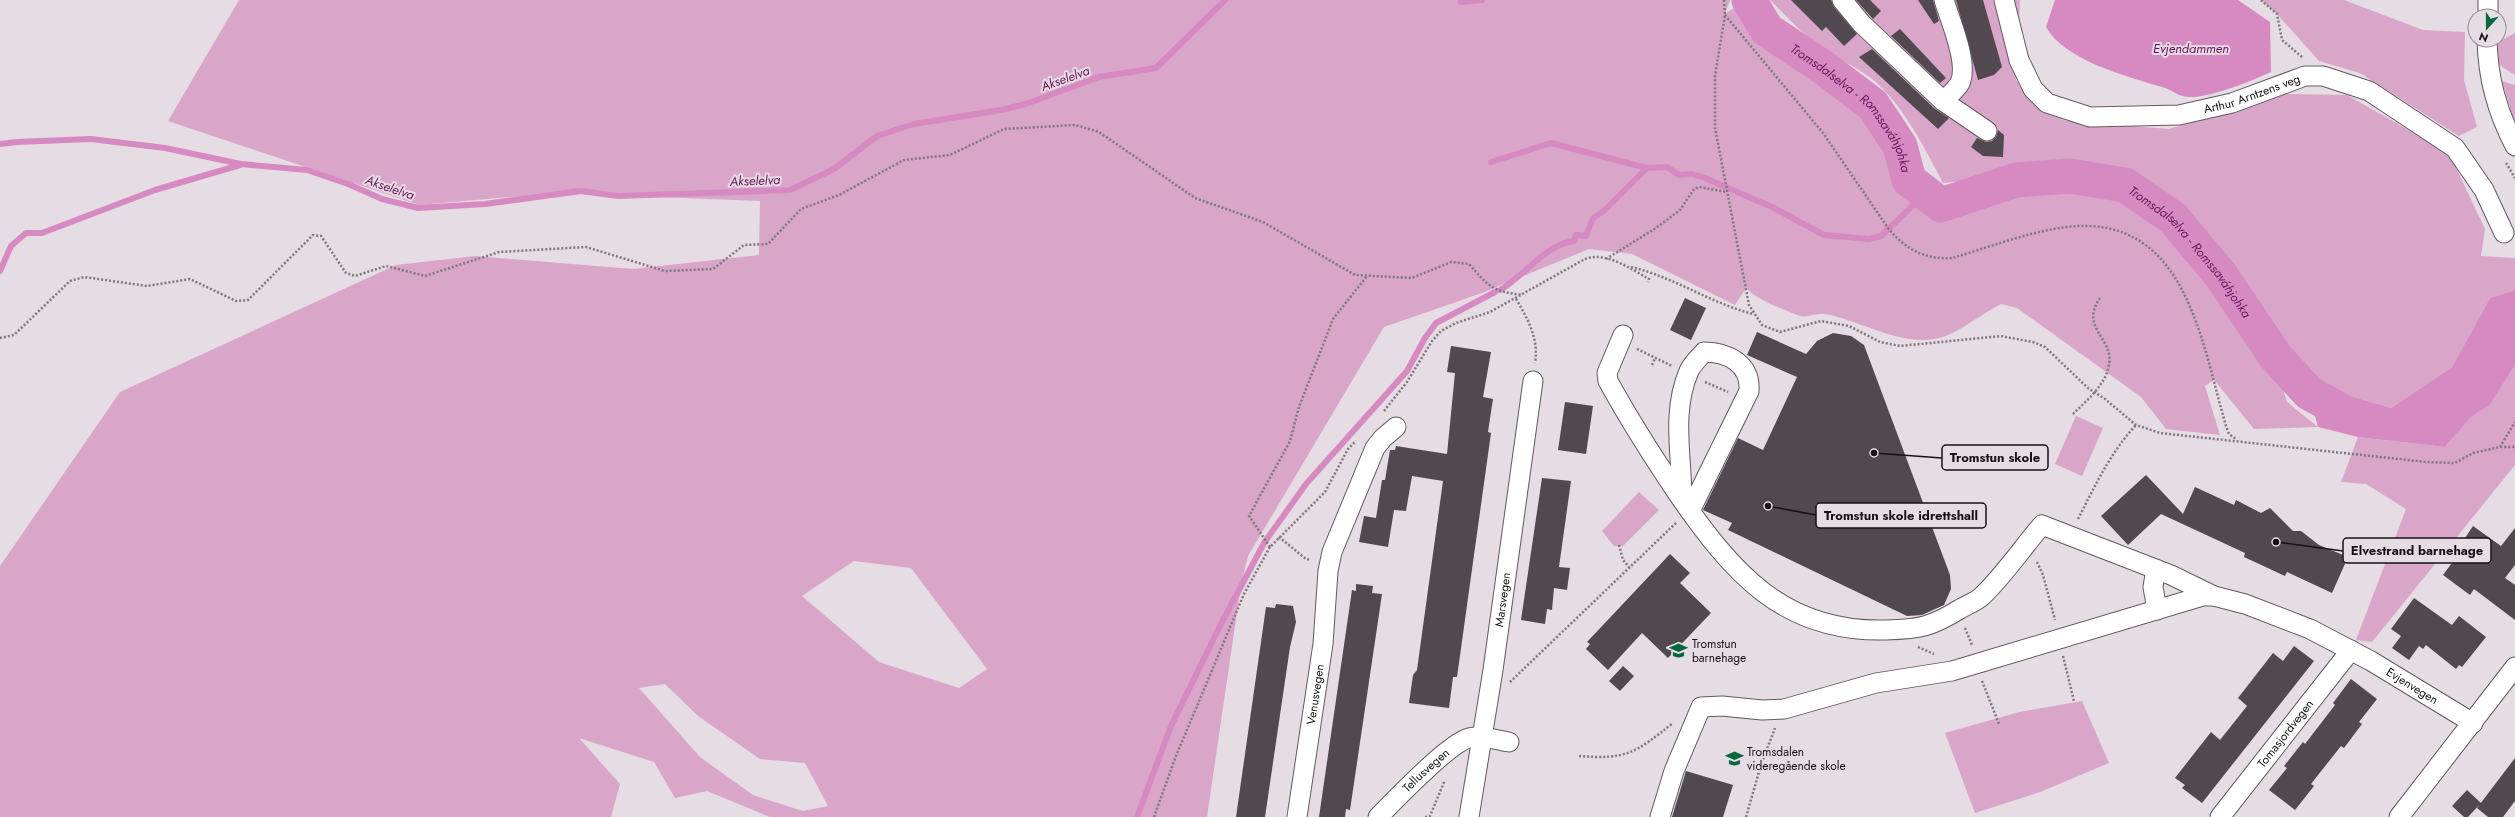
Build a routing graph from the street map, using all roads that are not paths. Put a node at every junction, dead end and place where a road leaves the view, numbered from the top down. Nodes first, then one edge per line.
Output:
1 (1842, 0) edge
2 (1944, 0) edge
3 (2004, 0) edge
4 (2487, 48) edge
5 (1943, 101) junction
6 (1987, 131) dead end
7 (2515, 146) edge
8 (2504, 233) dead end
9 (1628, 342) road end
10 (1533, 381) road end
11 (1396, 427) dead end
12 (1686, 505) junction
13 (2156, 569) junction
14 (2214, 596) junction
15 (2154, 616) junction
16 (2351, 650) junction
17 (2515, 668) edge
18 (2473, 723) junction
19 (1481, 737) junction
20 (1509, 742) dead end
21 (1297, 817) edge
22 (1378, 817) edge
23 (1469, 817) edge
24 (1660, 817) edge
25 (2220, 817) edge
26 (2399, 817) edge

1 - 5 street
2 - 5 street
3 - 8 street, Arthur Arntzens veg
4 - 7 street
5 - 6 street
9 - 12 street
10 - 19 street, Marsvegen
11 - 21 street, Venusvegen
12 - 12 street
12 - 13 street, Evjenvegen
13 - 14 street, Evjenvegen
13 - 15 street
14 - 15 street
14 - 16 street, Evjenvegen
15 - 24 street
16 - 18 street, Evjenvegen
16 - 25 street, Tomasjordvegen
17 - 18 street
18 - 26 street
19 - 20 street
19 - 22 street, Tellusvegen
19 - 23 street, Marsvegen

